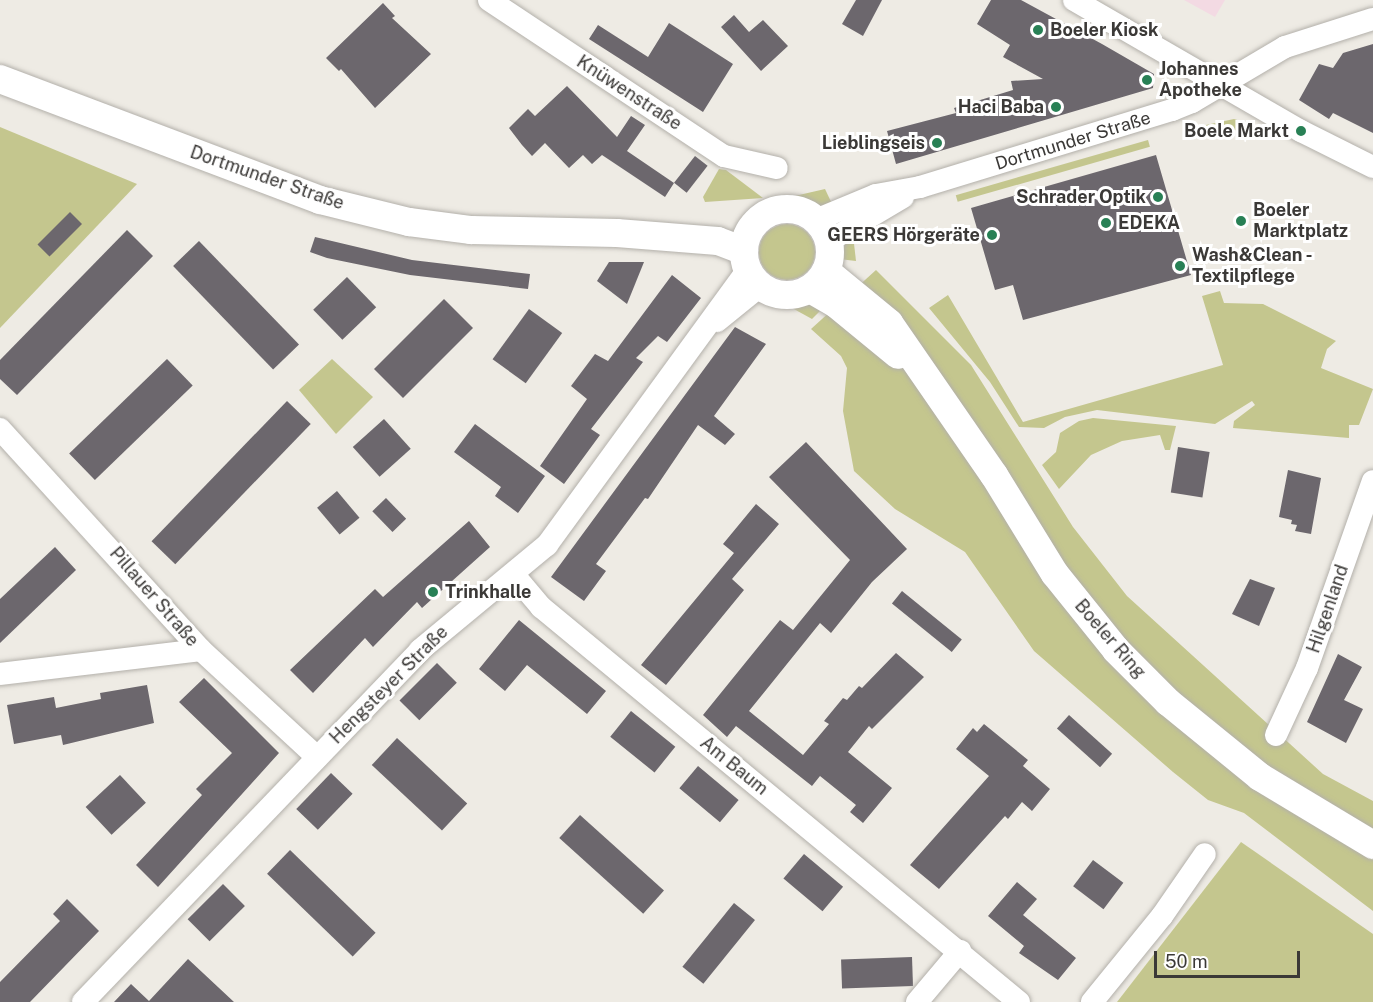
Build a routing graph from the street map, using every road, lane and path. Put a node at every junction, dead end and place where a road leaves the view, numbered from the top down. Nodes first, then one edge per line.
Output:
1 (489, 0) edge
2 (1074, 0) edge
3 (1373, 19) edge
4 (0, 79) edge
5 (1222, 84) junction
6 (1373, 167) edge
7 (777, 168) dead end
8 (822, 231) junction
9 (751, 258) junction
10 (818, 280) junction
11 (0, 429) edge
12 (1373, 481) edge
13 (514, 575) junction
14 (201, 650) junction
15 (0, 674) edge
16 (1276, 735) dead end
17 (317, 757) junction
18 (1373, 845) edge
19 (1205, 854) dead end
20 (960, 951) junction
21 (83, 1002) edge
22 (917, 1002) edge
23 (1019, 1002) edge
24 (1092, 1002) edge

1 - 7 street, Knüwenstraße
2 - 5 street
3 - 5 street, Dortmunder Straße
4 - 9 main road, Dortmunder Straße
5 - 6 street
5 - 8 street, Dortmunder Straße
8 - 9 main road
8 - 10 main road
9 - 10 main road
9 - 13 street, Hengsteyer Straße
10 - 18 main road, Boeler Ring
11 - 14 street, Pillauer Straße
12 - 16 street, Hilgenland
13 - 17 street, Hengsteyer Straße
13 - 20 street, Am Baum
14 - 15 street
14 - 17 street, Pillauer Straße
17 - 21 street, Hengsteyer Straße
19 - 24 street
20 - 22 street
20 - 23 street, Am Baum

